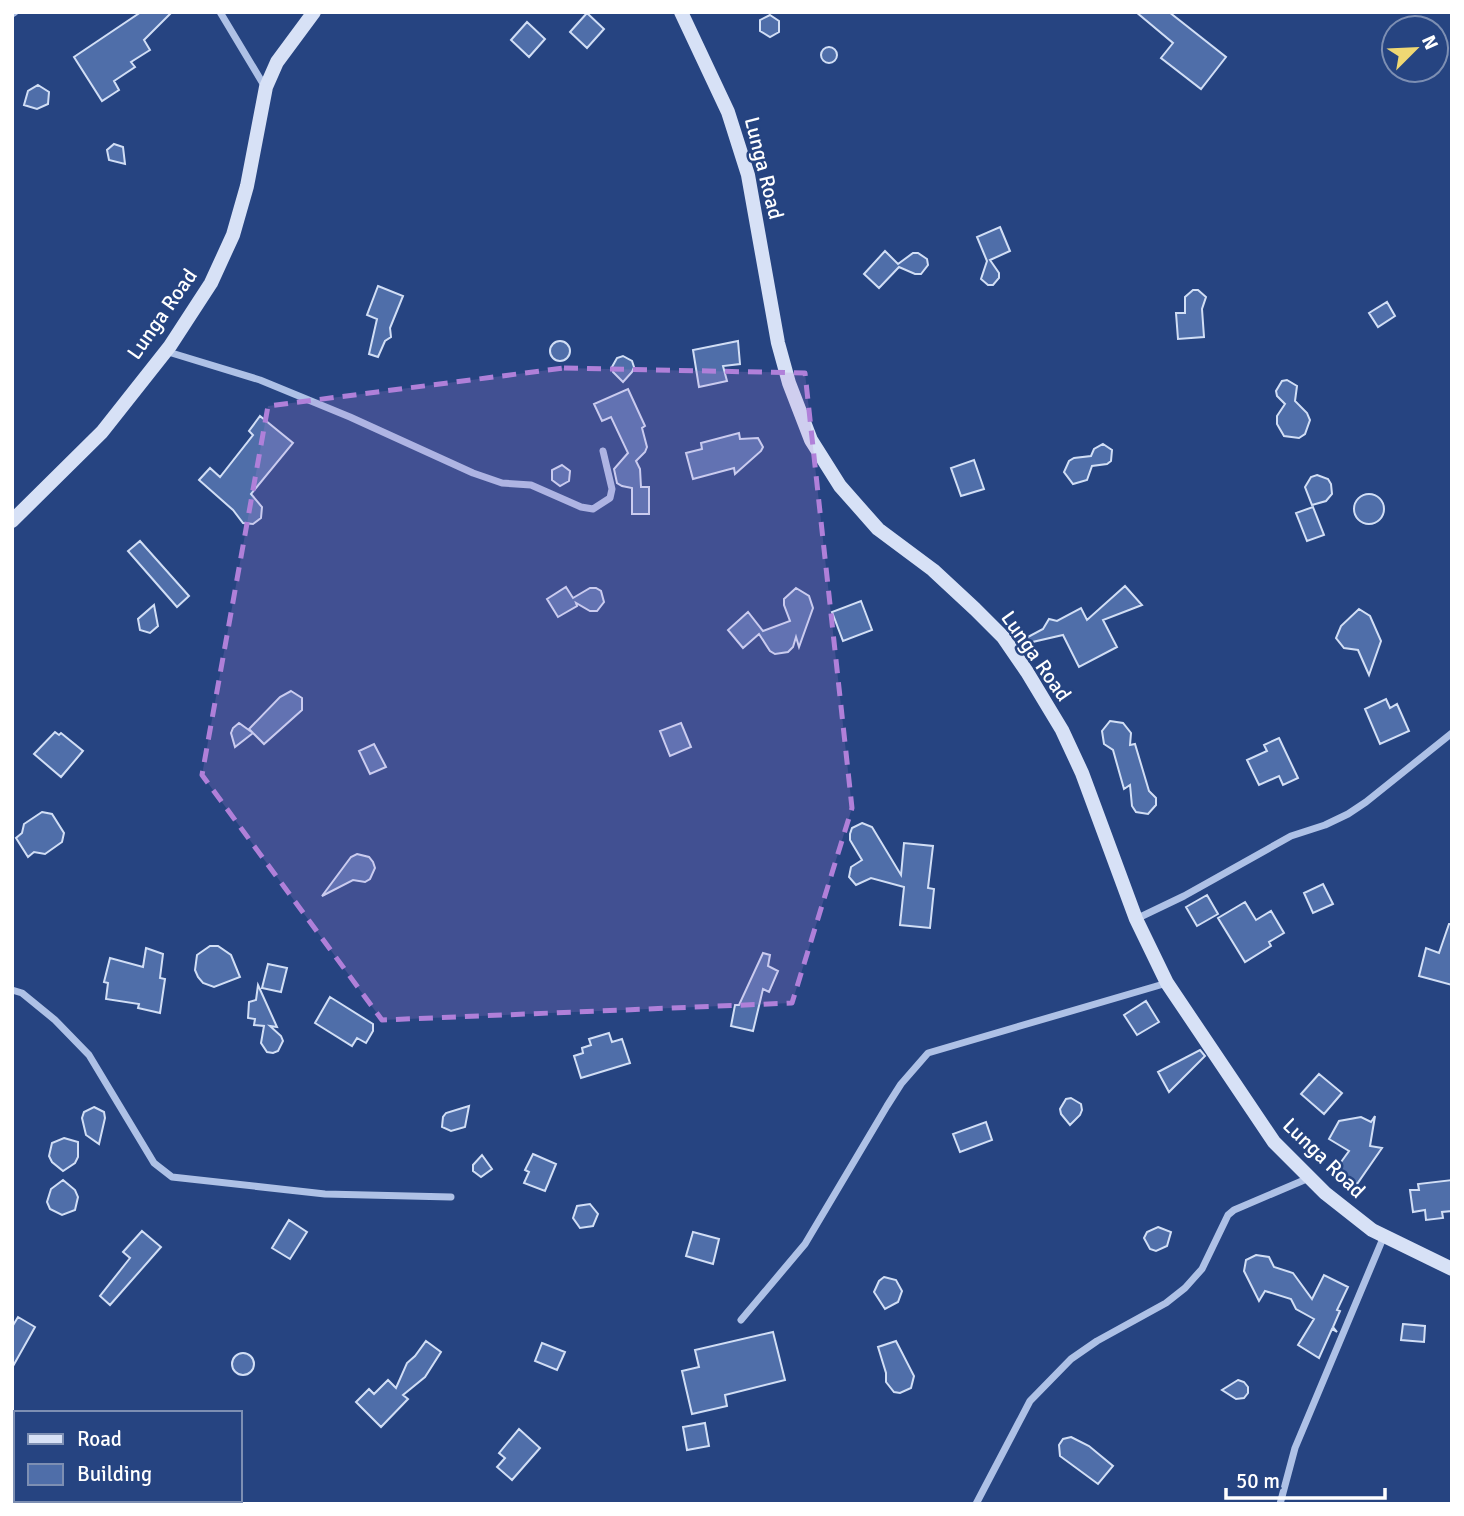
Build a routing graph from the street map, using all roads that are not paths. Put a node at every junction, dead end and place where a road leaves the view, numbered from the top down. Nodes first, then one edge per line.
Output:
1 (220, 12) edge
2 (314, 12) edge
3 (681, 12) edge
4 (266, 88) junction
5 (164, 351) junction
6 (603, 451) dead end
7 (12, 521) edge
8 (1452, 733) edge
9 (1136, 919) junction
10 (1167, 983) junction
11 (12, 990) edge
12 (1309, 1178) junction
13 (451, 1196) dead end
14 (1384, 1236) junction
15 (1452, 1269) edge
16 (741, 1320) dead end
17 (975, 1504) edge
18 (1280, 1504) edge

1 - 4 street
2 - 4 street, Lunga Road
3 - 9 street, Lunga Road
4 - 5 street, Lunga Road
5 - 6 street
5 - 7 street, Lunga Road
8 - 9 street
9 - 10 street, Lunga Road
10 - 12 street, Lunga Road
10 - 16 street
11 - 13 street
12 - 14 street, Lunga Road
12 - 17 street
14 - 15 street, Lunga Road
14 - 18 street

